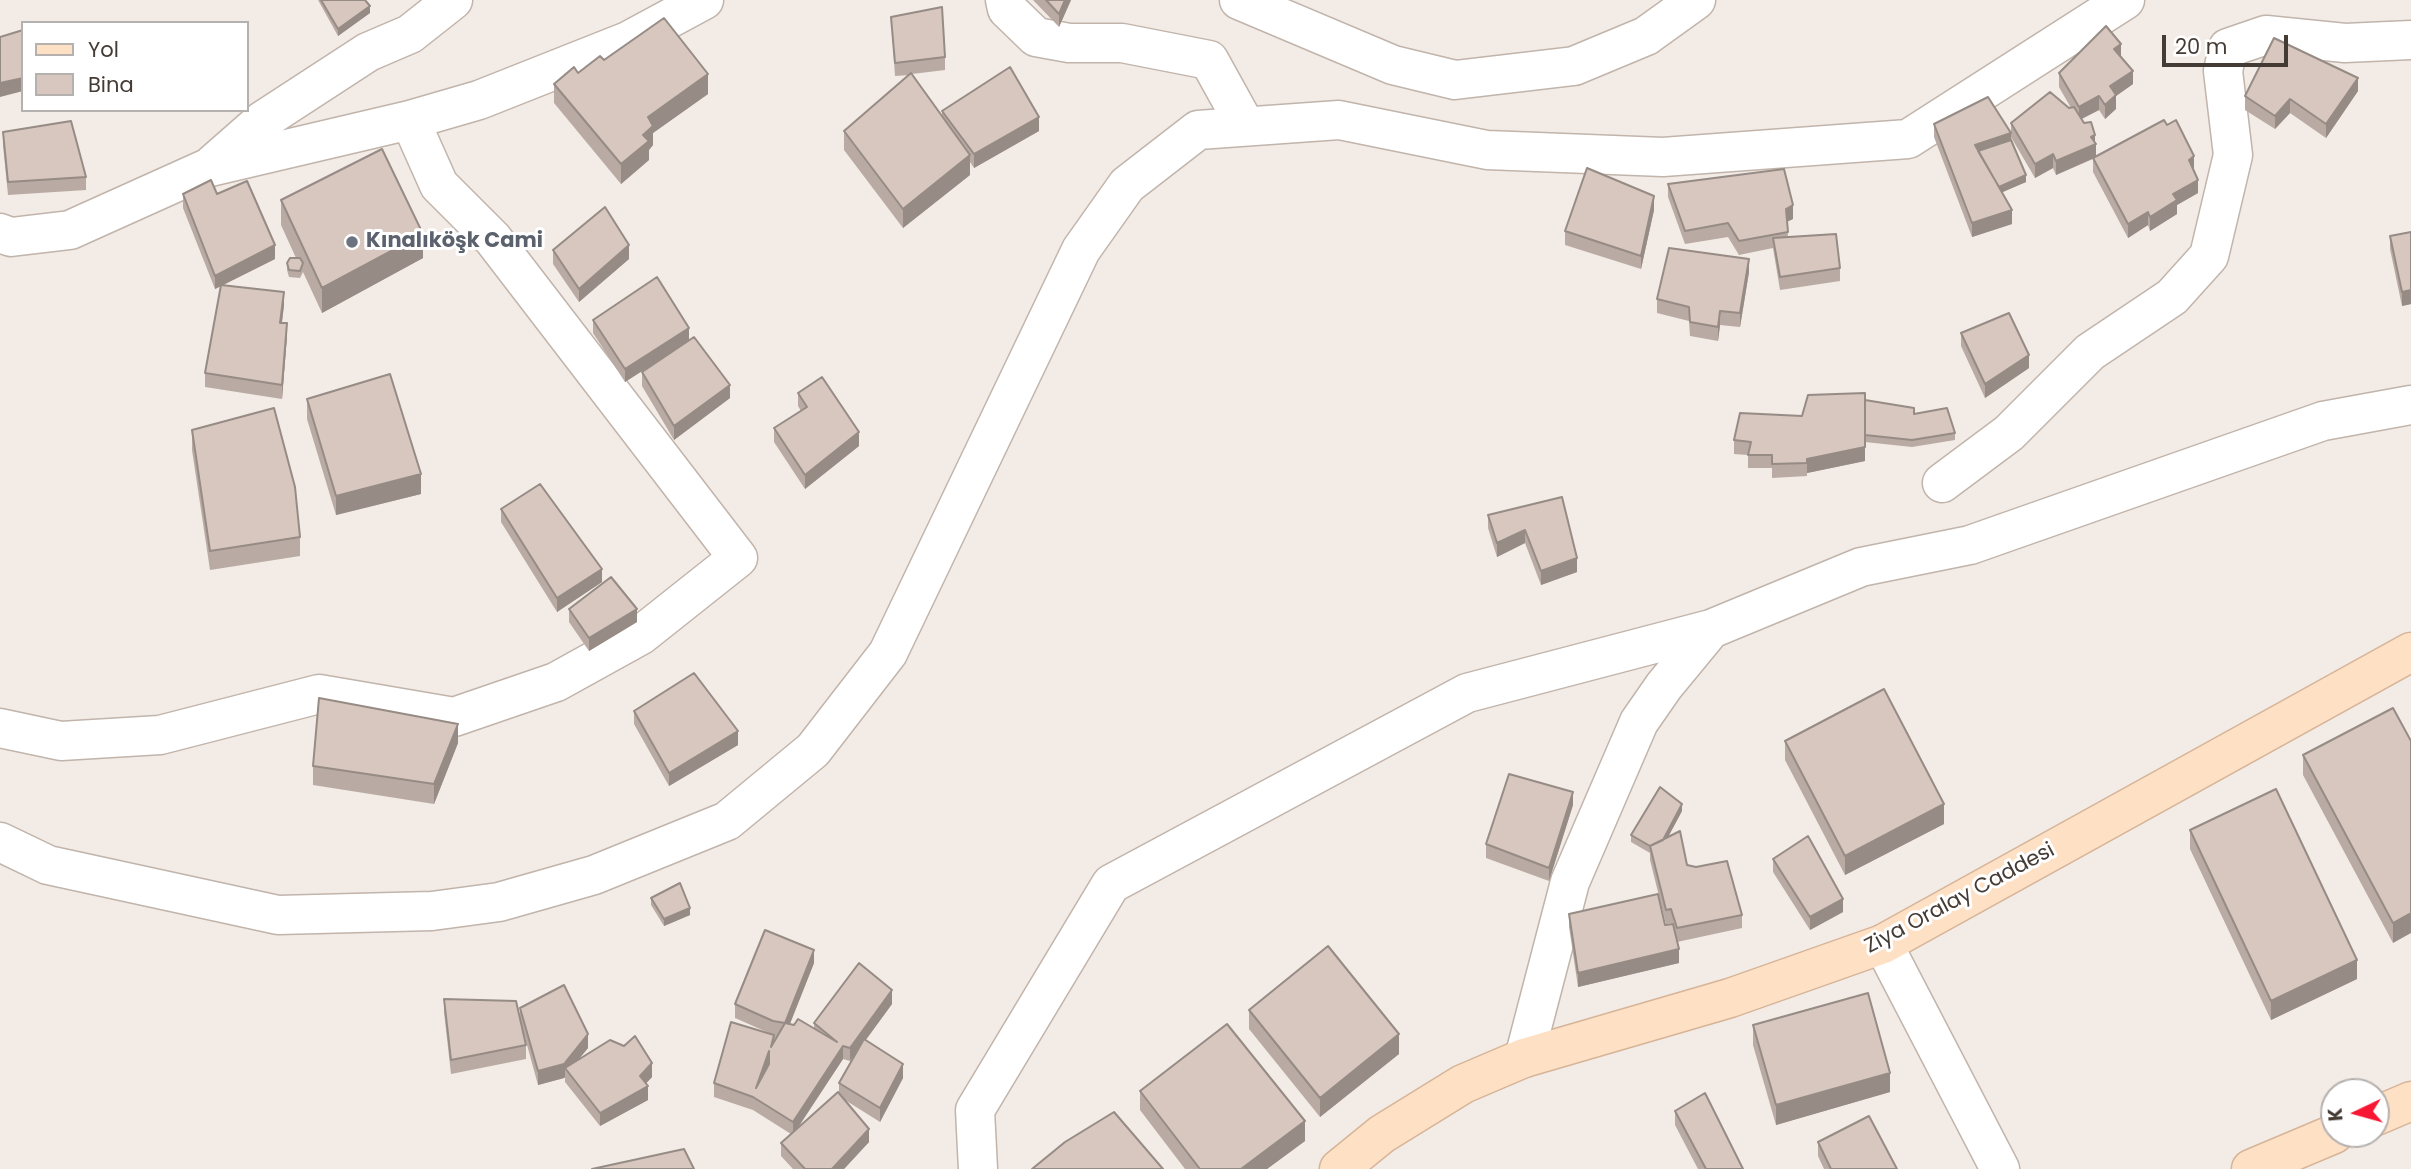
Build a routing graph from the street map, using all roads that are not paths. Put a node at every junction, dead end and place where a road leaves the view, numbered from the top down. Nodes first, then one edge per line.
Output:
1 (453, 0) edge
2 (704, 0) edge
3 (1005, 0) edge
4 (1239, 0) edge
5 (1696, 0) edge
6 (2125, 0) edge
7 (2411, 40) edge
8 (410, 120) junction
9 (1245, 125) junction
10 (210, 167) junction
11 (0, 233) edge
12 (2411, 405) edge
13 (1942, 483) dead end
14 (1711, 629) junction
15 (2411, 652) edge
16 (0, 728) edge
17 (0, 842) edge
18 (1883, 944) junction
19 (1524, 1058) junction
20 (2411, 1101) edge
21 (2390, 1110) edge
22 (2320, 1140) edge
23 (978, 1169) edge
24 (1339, 1169) edge
25 (2000, 1169) edge
26 (2251, 1169) edge

1 - 10 street
2 - 8 street
3 - 9 street
4 - 5 street
6 - 9 street
7 - 13 street
8 - 10 street
8 - 16 street
9 - 17 street
10 - 11 street
12 - 14 street
14 - 19 street
14 - 23 street
15 - 18 main road, Ziya Oralay Caddesi
18 - 19 main road, Ziya Oralay Caddesi
18 - 25 street
19 - 24 main road, Ziya Oralay Caddesi
20 - 21 main road
22 - 26 main road

